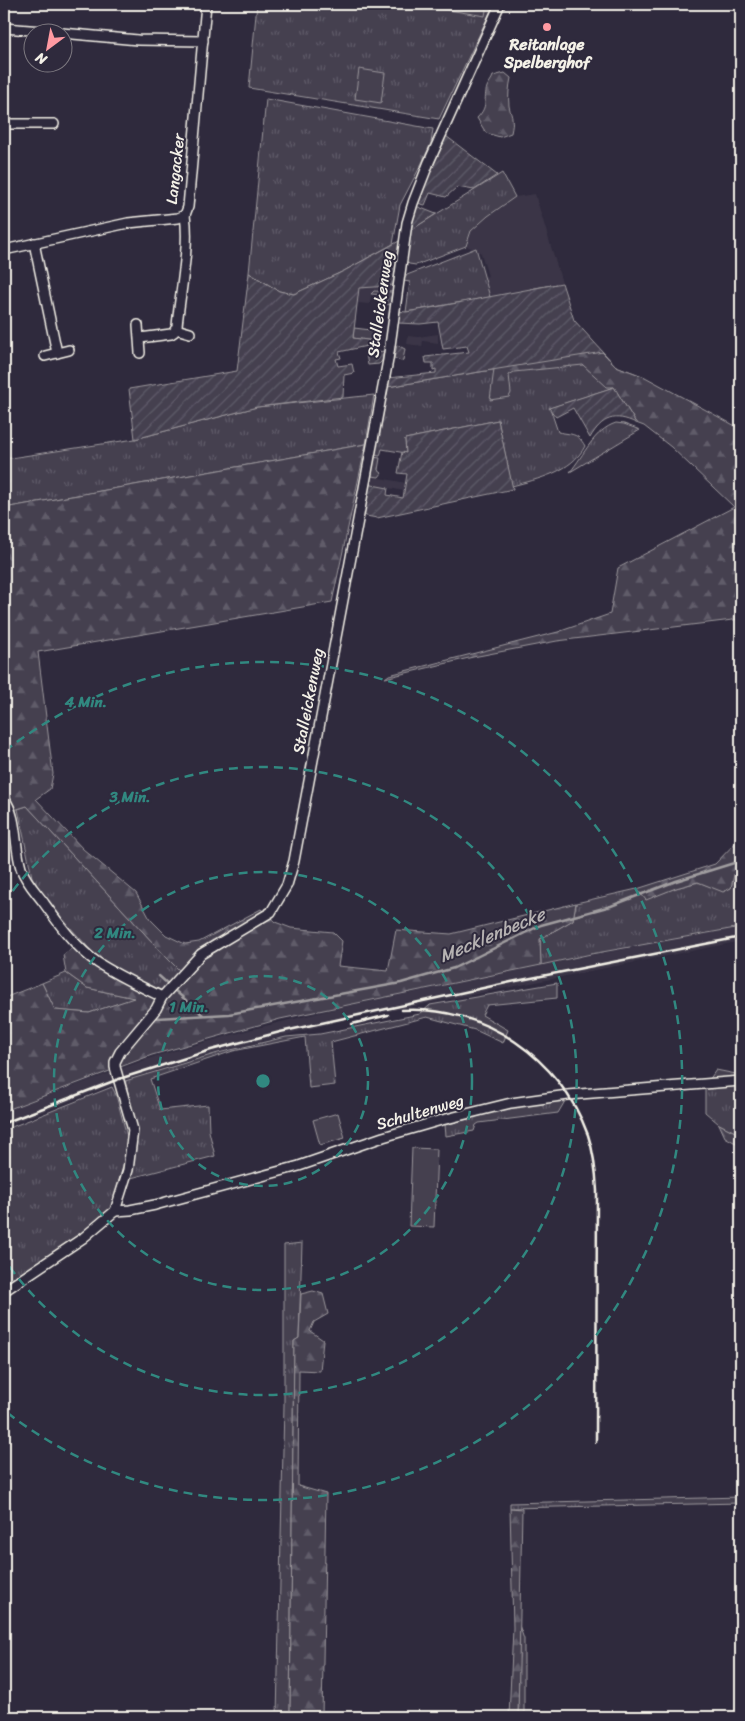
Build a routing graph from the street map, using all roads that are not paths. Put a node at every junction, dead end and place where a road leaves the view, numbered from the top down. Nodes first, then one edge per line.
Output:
1 (206, 4) edge
2 (500, 4) edge
3 (4, 28) edge
4 (22, 29) edge
5 (72, 34) edge
6 (202, 41) junction
7 (4, 124) edge
8 (54, 124) dead end
9 (185, 215) junction
10 (34, 243) junction
11 (4, 250) edge
12 (138, 326) dead end
13 (176, 329) junction
14 (190, 332) dead end
15 (140, 338) junction
16 (69, 350) dead end
17 (57, 353) junction
18 (140, 353) dead end
19 (45, 356) dead end
20 (4, 798) edge
21 (165, 994) junction
22 (741, 1081) edge
23 (115, 1211) junction
24 (4, 1290) edge

1 - 6 street, Langacker
2 - 21 street, Stalleickenweg
3 - 4 street
5 - 6 street
6 - 9 street, Langacker
7 - 8 street
9 - 10 street, Langacker
9 - 13 street
10 - 11 street, Langacker
10 - 17 street
12 - 15 street
13 - 14 street
13 - 15 street
15 - 18 street
16 - 17 street
17 - 19 street
20 - 21 street
21 - 23 street, Stalleickenweg
22 - 23 street, Schultenweg
23 - 24 street

